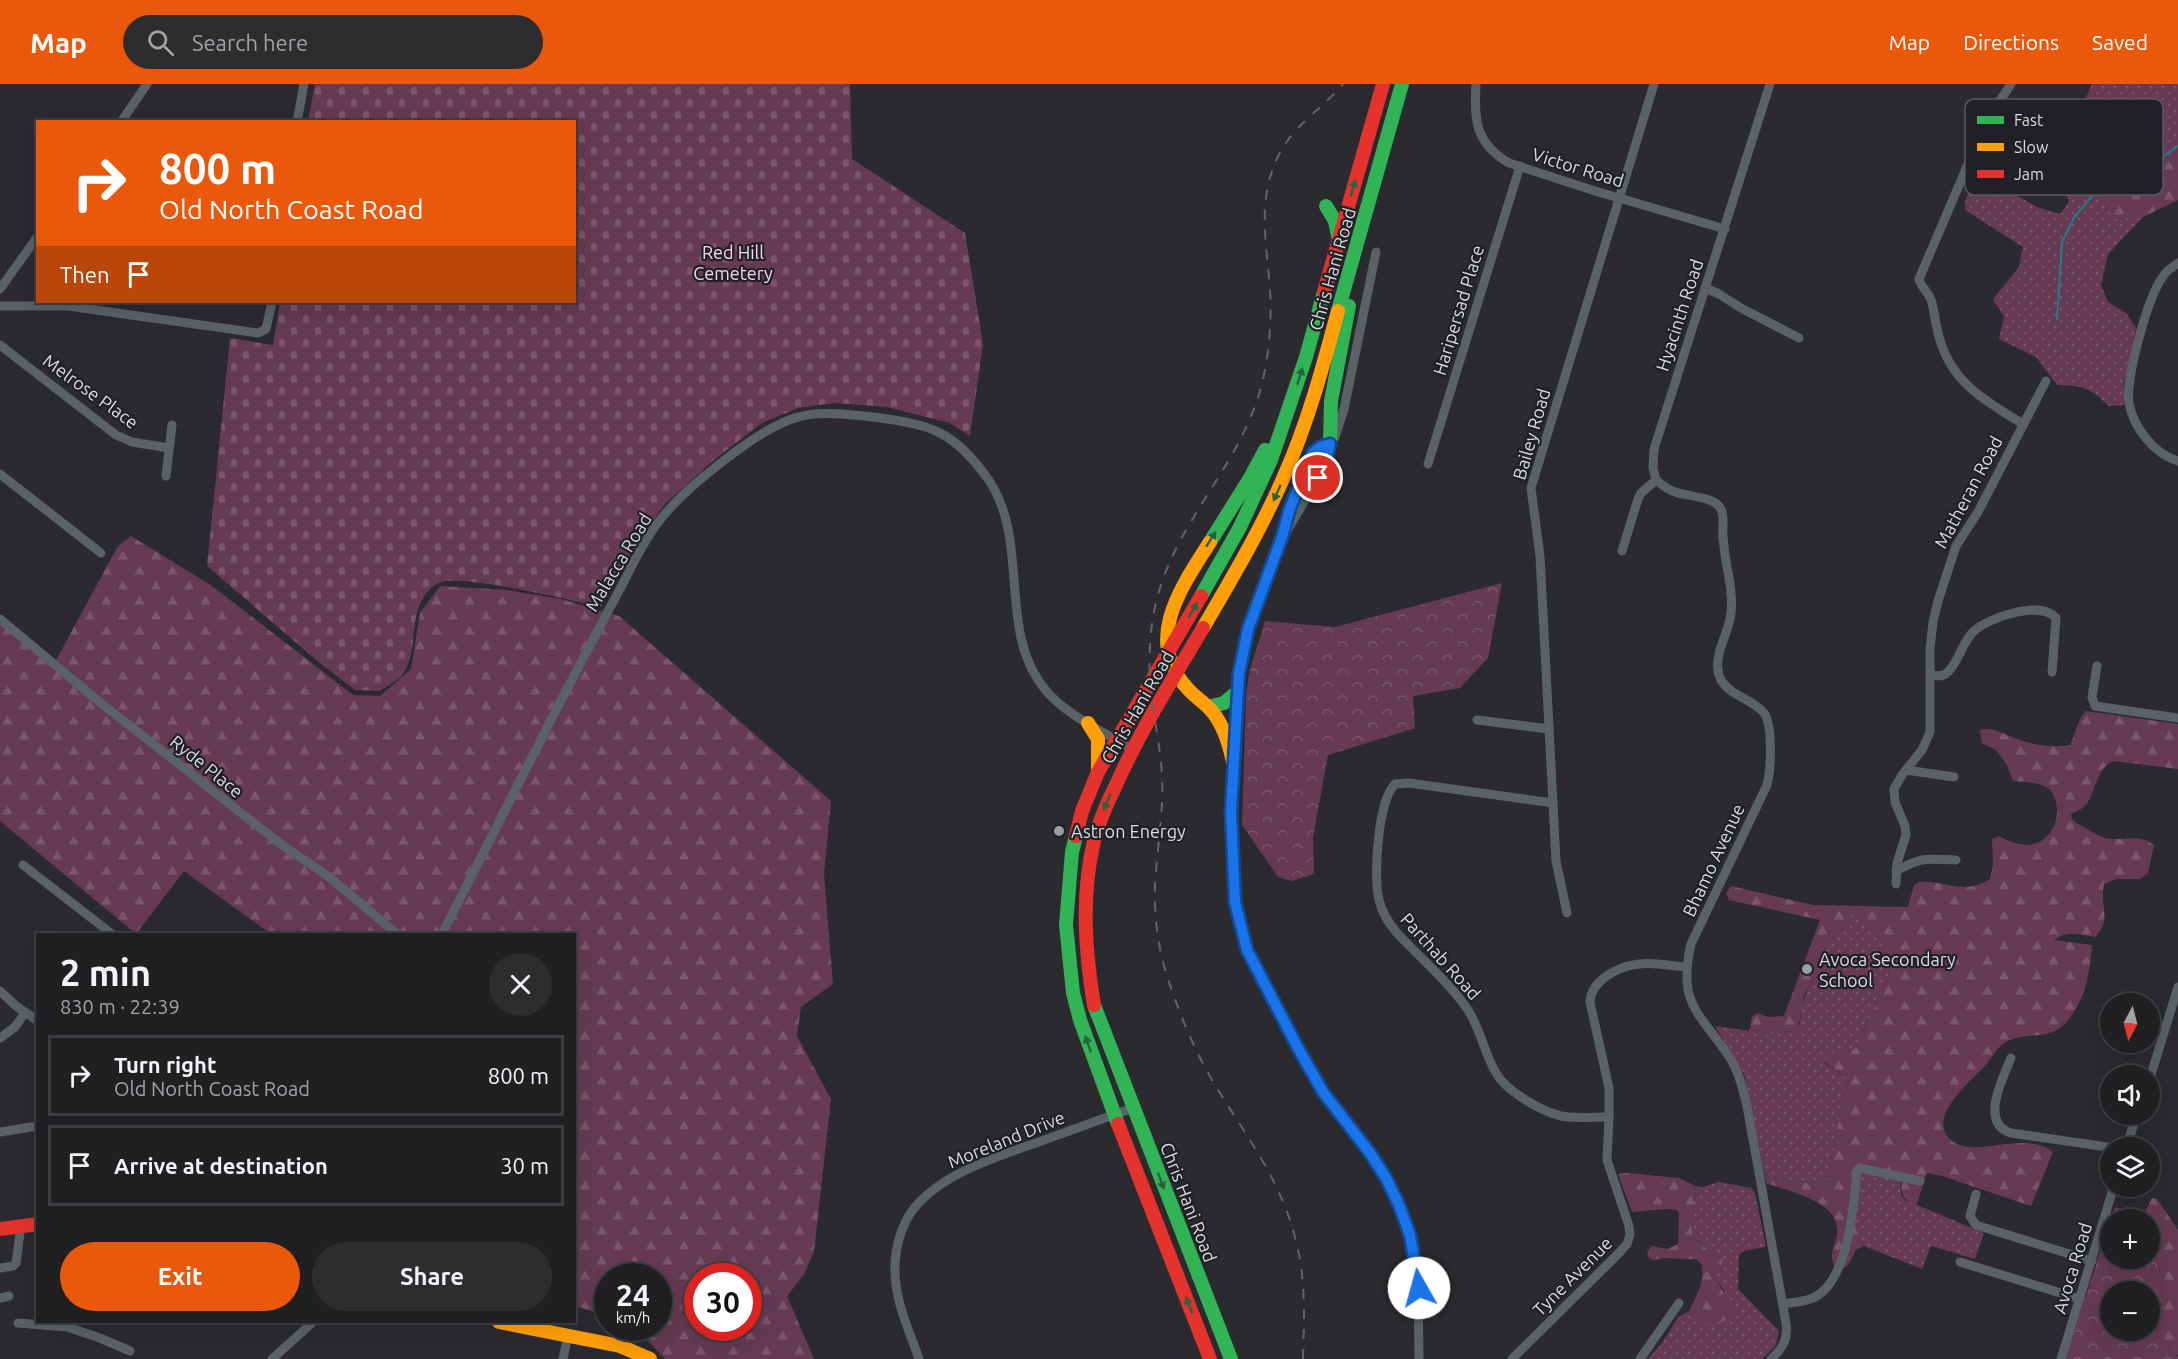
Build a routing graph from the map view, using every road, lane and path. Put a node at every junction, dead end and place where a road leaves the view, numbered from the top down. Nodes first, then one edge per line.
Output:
1 (147, 84) edge
2 (304, 84) edge
3 (1383, 84) edge
4 (1402, 84) edge
5 (1476, 84) edge
6 (1654, 84) edge
7 (1770, 84) edge
8 (2011, 84) edge
9 (2001, 99) edge
10 (121, 120) edge
11 (297, 120) edge
12 (1520, 166) junction
13 (1965, 171) edge
14 (1620, 198) junction
15 (1326, 206) dead end
16 (1725, 229) junction
17 (1338, 238) junction
18 (36, 239) edge
19 (1376, 252) dead end
20 (2178, 263) edge
21 (1348, 273) junction
22 (1705, 288) junction
23 (0, 289) edge
24 (272, 303) edge
25 (0, 306) edge
26 (1798, 338) dead end
27 (0, 345) edge
28 (2046, 381) dead end
29 (1290, 406) junction
30 (2023, 424) junction
31 (172, 425) dead end
32 (1330, 444) junction
33 (169, 448) junction
34 (2178, 461) edge
35 (1428, 464) dead end
36 (0, 474) edge
37 (166, 476) dead end
38 (1656, 480) junction
39 (1282, 537) junction
40 (1622, 551) dead end
41 (101, 553) dead end
42 (0, 619) edge
43 (2097, 666) dead end
44 (2052, 672) dead end
45 (1931, 675) junction
46 (1238, 691) junction
47 (1209, 707) junction
48 (2178, 718) edge
49 (1478, 720) dead end
50 (1088, 723) junction
51 (1550, 729) junction
52 (1116, 740) junction
53 (1132, 749) junction
54 (1233, 762) junction
55 (1906, 770) junction
56 (1098, 772) junction
57 (1954, 777) dead end
58 (1553, 803) junction
59 (1956, 860) dead end
60 (23, 865) dead end
61 (1896, 871) junction
62 (1896, 884) dead end
63 (1568, 913) dead end
64 (111, 933) edge
65 (396, 933) edge
66 (443, 933) edge
67 (1686, 968) junction
68 (2178, 987) edge
69 (0, 991) edge
70 (25, 1013) junction
71 (36, 1020) edge
72 (0, 1038) edge
73 (2011, 1058) dead end
74 (2154, 1065) edge
75 (1133, 1108) junction
76 (1114, 1114) junction
77 (1609, 1116) junction
78 (36, 1126) edge
79 (0, 1132) edge
80 (2100, 1146) edge
81 (1920, 1181) dead end
82 (1976, 1194) dead end
83 (2111, 1197) edge
84 (36, 1224) edge
85 (21, 1225) junction
86 (0, 1228) edge
87 (2092, 1261) junction
88 (1960, 1262) dead end
89 (0, 1268) edge
90 (2080, 1299) junction
91 (1679, 1303) dead end
92 (1783, 1304) junction
93 (18, 1323) dead end
94 (312, 1323) edge
95 (504, 1323) edge
96 (568, 1335) junction
97 (130, 1350) edge
98 (272, 1359) edge
99 (563, 1359) edge
100 (650, 1359) edge
101 (919, 1359) edge
102 (1210, 1359) edge
103 (1231, 1359) edge
104 (1419, 1359) edge
105 (1512, 1359) edge
106 (1640, 1359) edge
107 (1772, 1359) edge
108 (2061, 1359) edge

1 - 10 street
2 - 11 street
17 -> 3 main road, Chris Hani Road
4 - 21 main road, Chris Hani Road
5 - 12 street, Victor Road
6 - 14 street, Bailey Road
7 - 16 street, Hyacinth Road
8 - 9 street
12 - 14 street, Victor Road
12 - 35 street, Haripersad Place
13 - 30 street
14 - 16 street, Victor Road
14 - 51 street, Bailey Road
15 - 17 main road
16 - 22 street, Hyacinth Road
29 -> 17 main road, Chris Hani Road
18 - 23 street
19 - 32 street
20 - 34 street
21 - 32 main road
21 -> 53 main road, Chris Hani Road
22 - 26 street
22 - 38 street, Hyacinth Road
24 - 25 street
27 - 33 street, Melrose Place
28 - 30 street, Matheran Road
47 -> 29 main road
52 -> 29 main road, Chris Hani Road
30 - 45 street, Matheran Road
31 - 33 street
32 - 39 street
32 - 39 street
33 - 37 street
36 - 41 street
38 - 40 street
38 - 67 street, Bhamo Avenue
39 - 46 street
42 - 65 street, Ryde Place
43 - 48 street
44 - 45 street
45 - 55 street, Matheran Road
46 - 47 main road
46 - 54 street
47 - 54 main road
49 - 51 street
50 - 52 street, Malacca Road
50 - 56 main road
50 - 66 street, Malacca Road
51 - 58 street, Bailey Road
52 - 53 street, Malacca Road
52 - 56 main road, Chris Hani Road
53 -> 75 main road, Chris Hani Road
54 - 104 street
55 - 57 street
55 - 61 street, Matheran Road
76 -> 56 main road, Chris Hani Road
58 - 63 street, Bailey Road
58 - 77 street, Parthab Road
59 - 61 street
60 - 64 street
61 - 62 street, Matheran Road
67 - 77 street, Tyne Avenue
67 - 92 street, Bhamo Avenue
68 - 74 street
69 - 70 street
70 - 71 street
70 - 72 street
73 - 80 street
75 - 76 street, Moreland Drive
75 -> 103 main road, Chris Hani Road
76 - 101 street, Moreland Drive
102 -> 76 main road, Chris Hani Road
77 - 105 street, Tyne Avenue
78 - 79 street
81 - 92 street
82 - 87 street
83 - 87 street, Avoca Road
84 - 85 main road
85 - 86 main road
85 - 89 street
87 - 90 street, Avoca Road
88 - 90 street
90 - 108 street, Avoca Road
91 - 106 street
92 - 107 street
93 - 97 street
94 - 98 street
95 - 96 main road
96 - 99 street
96 - 100 main road

